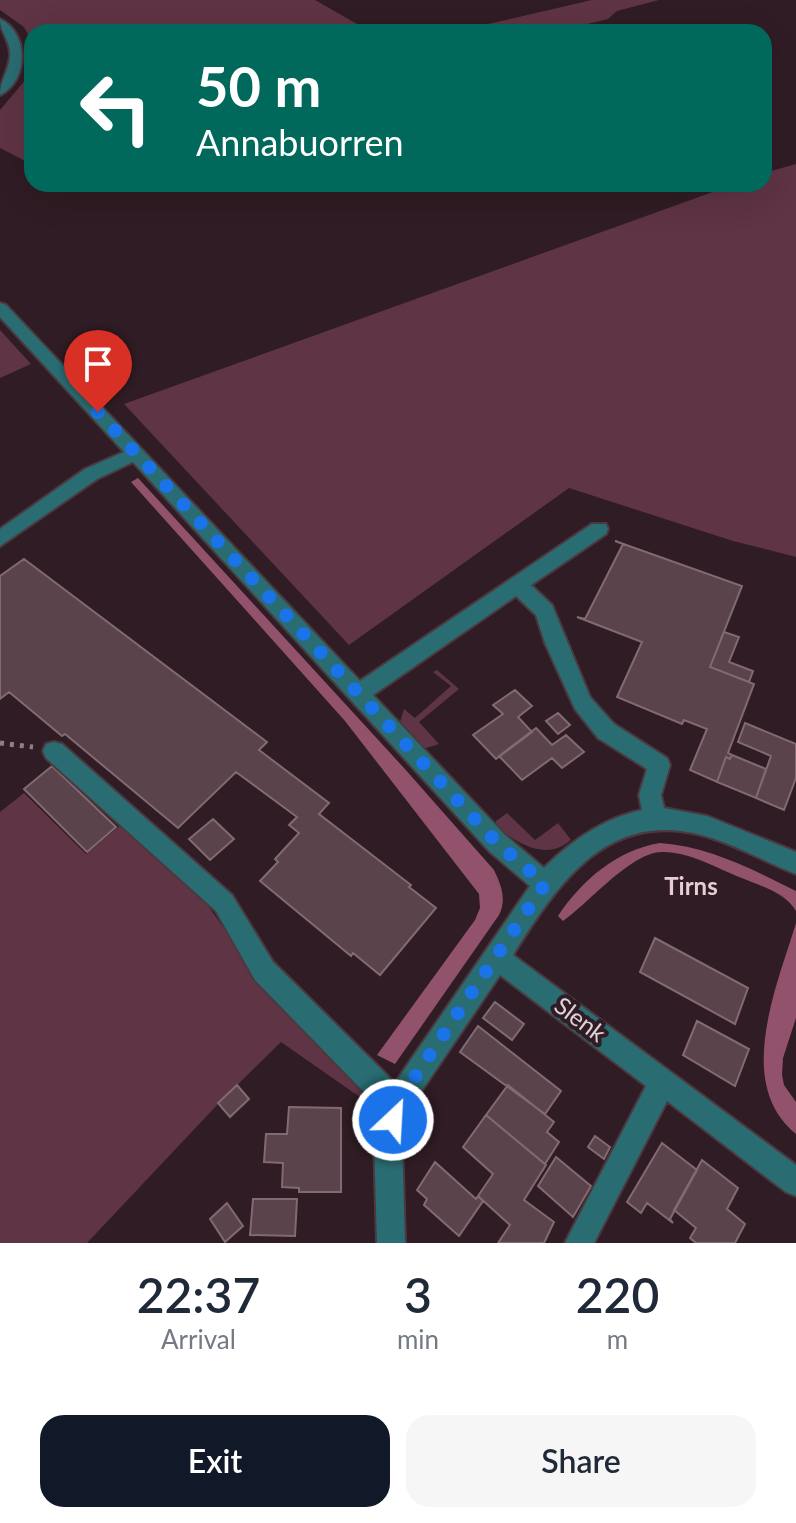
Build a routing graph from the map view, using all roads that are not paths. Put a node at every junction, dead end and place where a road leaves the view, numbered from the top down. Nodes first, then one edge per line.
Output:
1 (0, 22) edge
2 (0, 91) edge
3 (0, 308) edge
4 (138, 453) junction
5 (599, 529) dead end
6 (0, 539) edge
7 (519, 586) junction
8 (359, 693) junction
9 (54, 751) dead end
10 (655, 818) junction
11 (796, 863) edge
12 (545, 884) junction
13 (497, 958) junction
14 (663, 1081) junction
15 (398, 1102) junction
16 (796, 1182) edge
17 (391, 1243) edge
18 (579, 1243) edge

1 - 2 street
3 - 4 street
4 - 6 street
4 - 8 street
5 - 7 street
7 - 8 street
7 - 10 street
8 - 12 street
9 - 15 street
10 - 11 street
10 - 12 street
12 - 13 street
13 - 14 street, Slenk
13 - 15 street
14 - 16 street, Slenk
14 - 18 street
15 - 17 street

